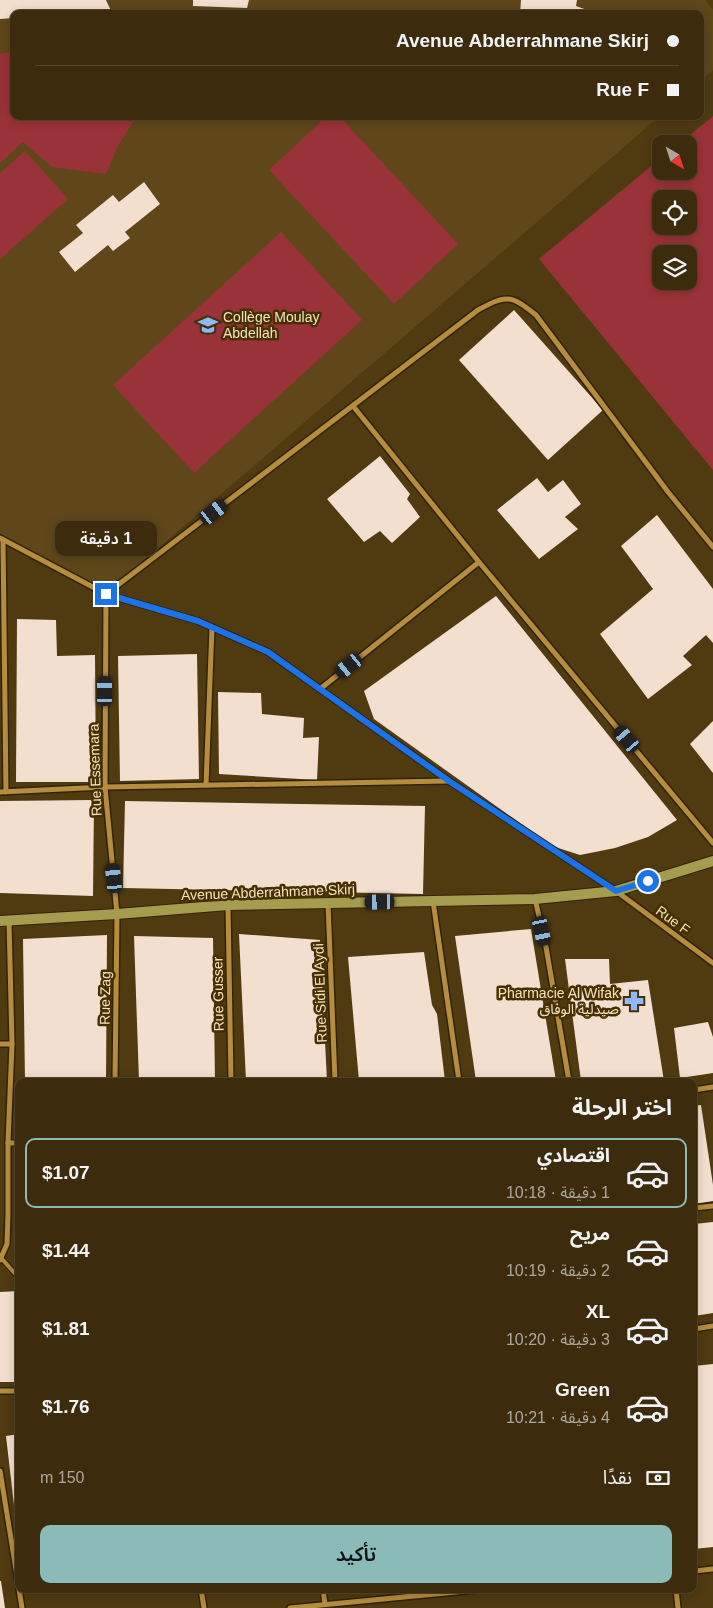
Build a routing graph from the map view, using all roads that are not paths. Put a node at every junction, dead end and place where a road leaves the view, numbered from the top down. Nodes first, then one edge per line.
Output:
1 (353, 406) junction
2 (2, 539) edge
3 (713, 547) edge
4 (479, 562) junction
5 (106, 594) junction
6 (212, 627) junction
7 (320, 689) junction
8 (449, 781) junction
9 (206, 785) junction
10 (104, 787) junction
11 (0, 792) edge
12 (6, 792) junction
13 (713, 843) edge
14 (713, 861) edge
15 (616, 891) junction
16 (535, 899) junction
17 (433, 901) junction
18 (328, 903) junction
19 (228, 906) junction
20 (117, 914) junction
21 (5, 921) edge
22 (713, 963) edge
23 (0, 1044) edge
24 (12, 1044) junction
25 (115, 1078) edge
26 (231, 1078) edge
27 (335, 1078) edge
28 (459, 1078) edge
29 (568, 1078) edge
30 (713, 1087) edge
31 (697, 1090) edge
32 (8, 1143) junction
33 (15, 1143) edge
34 (713, 1206) edge
35 (697, 1208) edge
36 (1, 1260) edge
37 (15, 1274) edge
38 (713, 1326) edge
39 (697, 1329) edge
40 (0, 1391) edge
41 (15, 1391) edge
42 (0, 1471) edge
43 (2, 1497) edge
44 (12, 1544) junction
45 (15, 1544) edge
46 (15, 1563) edge
47 (713, 1569) edge
48 (697, 1571) edge
49 (20, 1593) edge
50 (202, 1593) edge
51 (324, 1593) edge
52 (424, 1593) edge
53 (676, 1593) edge
54 (325, 1604) junction
55 (300, 1607) edge
56 (22, 1608) edge
57 (204, 1608) edge
58 (290, 1608) edge
59 (678, 1608) edge

1 - 3 street
1 - 4 street
1 - 5 street
2 - 5 street, Rue F
2 - 12 street
4 - 7 street
4 - 13 street
5 - 6 street, Rue F
5 - 10 street, Rue Essemara
6 - 7 street, Rue F
6 - 9 street
7 - 8 street, Rue F
8 - 9 street
8 - 15 street, Rue F
9 - 10 street
10 - 12 street
10 - 20 street, Rue Essemara
11 - 12 street
14 - 15 street, Avenue Abderrahmane Skirj
15 - 16 street, Avenue Abderrahmane Skirj
15 - 22 street, Rue F
16 - 17 street, Avenue Abderrahmane Skirj
16 - 29 street
17 - 18 street, Avenue Abderrahmane Skirj
17 - 28 street
18 - 19 street, Avenue Abderrahmane Skirj
18 - 27 street, Rue Sidi El Aydi
19 - 20 street, Avenue Abderrahmane Skirj
19 - 26 street, Rue Gusser
20 - 21 street, Avenue Abderrahmane Skirj
20 - 25 street, Rue Zag
21 - 24 street
23 - 24 street
24 - 32 street
30 - 31 street
32 - 33 street
32 - 36 street
34 - 35 street
36 - 37 lane
38 - 39 street
40 - 41 street
42 - 43 street
43 - 44 street
44 - 45 street
44 - 46 street
47 - 48 street
49 - 56 street
50 - 57 street
51 - 54 street
52 - 54 street
53 - 59 street
54 - 55 street
55 - 58 street

